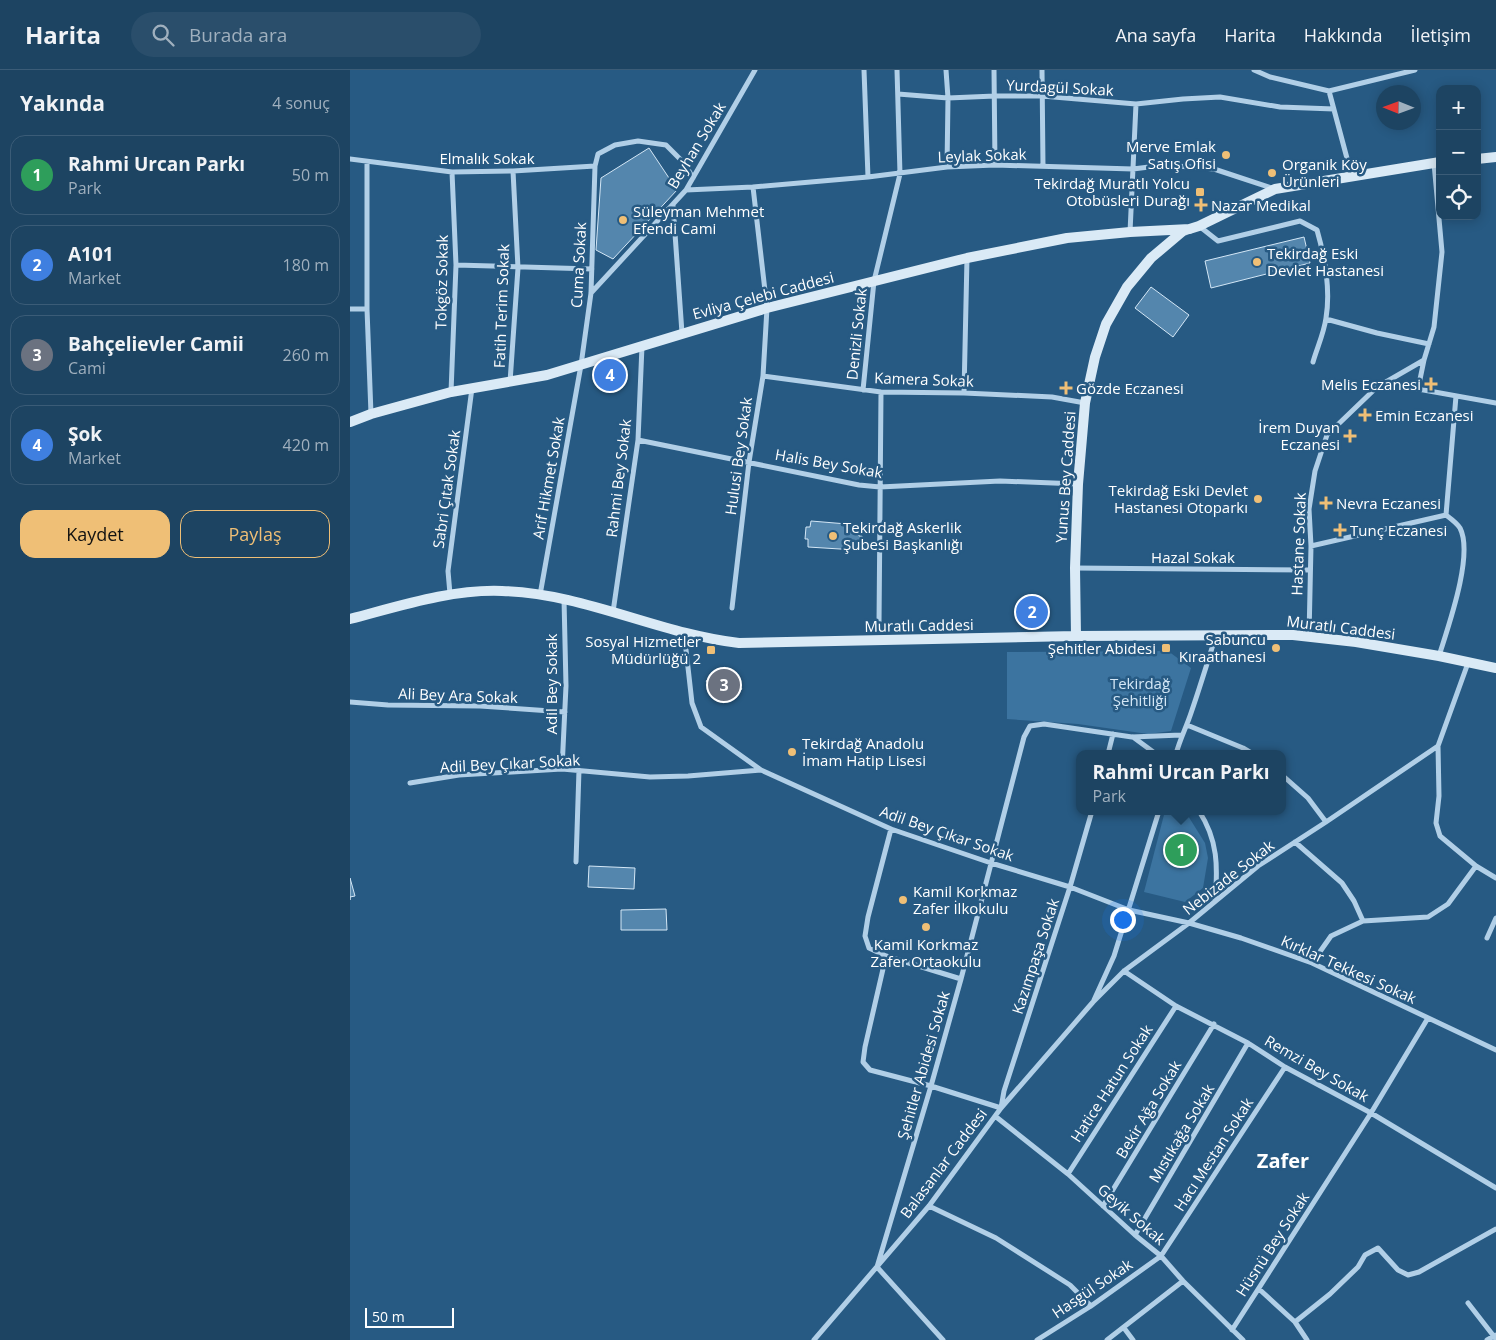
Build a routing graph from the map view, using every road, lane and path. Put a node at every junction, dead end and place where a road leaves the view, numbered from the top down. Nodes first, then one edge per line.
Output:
1 (755, 70) edge
2 (864, 70) edge
3 (897, 70) edge
4 (946, 70) edge
5 (994, 70) edge
6 (1042, 70) edge
7 (1254, 70) edge
8 (1415, 70) edge
9 (1329, 91) junction
10 (898, 94) junction
11 (996, 96) junction
12 (1042, 96) junction
13 (948, 98) junction
14 (1136, 104) junction
15 (1334, 109) junction
16 (1496, 157) edge
17 (1481, 158) edge
18 (350, 159) edge
19 (367, 162) junction
20 (1436, 162) edge
21 (995, 165) junction
22 (595, 166) junction
23 (1043, 166) junction
24 (947, 167) junction
25 (1133, 169) junction
26 (513, 171) junction
27 (452, 172) junction
28 (900, 174) junction
29 (1438, 175) edge
30 (868, 177) junction
31 (1352, 177) junction
32 (693, 178) junction
33 (753, 187) junction
34 (1275, 189) junction
35 (686, 190) junction
36 (673, 205) junction
37 (1195, 227) junction
38 (1130, 232) junction
39 (967, 258) junction
40 (456, 265) junction
41 (518, 268) junction
42 (592, 269) junction
43 (874, 281) junction
44 (591, 293) junction
45 (767, 308) junction
46 (350, 309) edge
47 (367, 309) junction
48 (1326, 319) junction
49 (682, 333) junction
50 (1429, 344) junction
51 (642, 346) junction
52 (1424, 360) junction
53 (1313, 362) dead end
54 (581, 365) junction
55 (763, 376) junction
56 (510, 382) junction
57 (1377, 387) junction
58 (472, 388) junction
59 (1418, 389) junction
60 (863, 390) junction
61 (451, 392) junction
62 (881, 392) junction
63 (964, 393) junction
64 (1456, 396) junction
65 (1085, 403) junction
66 (1496, 403) edge
67 (371, 414) junction
68 (350, 422) edge
69 (638, 440) junction
70 (749, 462) junction
71 (1078, 484) junction
72 (880, 486) junction
73 (1446, 515) junction
74 (1311, 546) junction
75 (1075, 568) junction
76 (1310, 570) junction
77 (450, 594) junction
78 (540, 595) junction
79 (564, 600) junction
80 (732, 608) dead end
81 (613, 612) junction
82 (350, 618) edge
83 (879, 625) dead end
84 (684, 632) junction
85 (1216, 634) junction
86 (1076, 636) junction
87 (1309, 636) junction
88 (1439, 656) junction
89 (1468, 663) junction
90 (1496, 668) edge
91 (350, 702) edge
92 (565, 712) junction
93 (1187, 725) junction
94 (1113, 734) junction
95 (1180, 736) junction
96 (1132, 737) junction
97 (1438, 746) junction
98 (1109, 750) edge
99 (1150, 750) edge
100 (1177, 750) edge
101 (1246, 750) edge
102 (562, 769) junction
103 (580, 770) junction
104 (762, 770) junction
105 (1286, 779) edge
106 (410, 783) dead end
107 (1091, 815) edge
108 (1157, 815) edge
109 (1202, 815) edge
110 (1326, 822) junction
111 (891, 829) junction
112 (1295, 842) junction
113 (576, 862) dead end
114 (991, 863) junction
115 (1476, 866) junction
116 (1496, 878) edge
117 (1070, 887) junction
118 (1215, 900) junction
119 (1129, 910) junction
120 (1496, 918) edge
121 (1363, 921) junction
122 (1189, 923) junction
123 (1487, 938) dead end
124 (886, 956) junction
125 (1312, 963) junction
126 (1124, 971) junction
127 (961, 979) junction
128 (1093, 1002) junction
129 (1176, 1006) junction
130 (1428, 1018) junction
131 (1214, 1024) junction
132 (1248, 1043) junction
133 (1496, 1050) edge
134 (1286, 1066) junction
135 (931, 1086) junction
136 (1001, 1108) junction
137 (1371, 1113) junction
138 (995, 1116) junction
139 (1068, 1174) junction
140 (1496, 1188) edge
141 (928, 1206) junction
142 (1103, 1206) junction
143 (1496, 1229) edge
144 (1135, 1235) junction
145 (1161, 1256) junction
146 (876, 1266) junction
147 (1183, 1281) junction
148 (1259, 1289) junction
149 (1468, 1303) dead end
150 (1091, 1306) junction
151 (1295, 1322) junction
152 (1124, 1328) junction
153 (1232, 1330) junction
154 (1495, 1336) edge
155 (814, 1340) edge
156 (943, 1340) edge
157 (1037, 1340) edge
158 (1107, 1340) edge
159 (1133, 1340) edge
160 (1243, 1340) edge
161 (1307, 1340) edge
162 (1487, 1340) edge

1 - 32 street, Beyhan Sokak
2 - 30 street
3 - 10 street, Denizli Sokak
4 - 13 street
5 - 11 street
6 - 12 street
7 - 9 street
8 - 9 street
9 - 15 street
10 - 13 street, Yurdagül Sokak
10 - 28 street, Denizli Sokak
11 - 12 street, Yurdagül Sokak
11 - 13 street, Yurdagül Sokak
11 - 21 street
12 - 14 street, Yurdagül Sokak
12 - 23 street
13 - 24 street
14 - 15 street, Yurdagül Sokak
14 - 25 street
15 - 31 street
16 - 17 street
18 - 19 street, Elmalık Sokak
19 - 27 street, Elmalık Sokak
19 - 47 street
20 - 31 street, Yunus Bey Caddesi
21 - 23 street, Leylak Sokak
21 - 24 street, Leylak Sokak
22 - 26 street, Elmalık Sokak
22 - 32 street
22 - 42 street, Cuma Sokak
23 - 25 street, Leylak Sokak
24 - 28 street, Leylak Sokak
25 - 34 street, Leylak Sokak
25 - 38 street
26 - 27 street, Elmalık Sokak
26 - 41 street, Fatih Terim Sokak
27 - 40 street, Tokgöz Sokak
28 - 30 street, Leylak Sokak
28 - 43 street, Denizli Sokak
29 - 50 street
30 - 33 street, Leylak Sokak
31 - 34 street, Yunus Bey Caddesi
32 - 35 street, Beyhan Sokak
33 - 35 street, Leylak Sokak
33 - 45 street, Hulusi Bey Sokak
34 - 37 street, Yunus Bey Caddesi
35 - 36 street, Beyhan Sokak
36 - 44 street, Beyhan Sokak
36 - 49 street
37 - 38 street, Evliya Çelebi Caddesi
37 - 48 street
37 - 65 street, Yunus Bey Caddesi
38 - 39 street, Evliya Çelebi Caddesi
39 - 43 street, Evliya Çelebi Caddesi
39 - 63 street
40 - 41 street
40 - 61 street, Tokgöz Sokak
41 - 42 street
41 - 56 street, Fatih Terim Sokak
42 - 44 street, Cuma Sokak
43 - 45 street, Evliya Çelebi Caddesi
43 - 60 street, Denizli Sokak
44 - 54 street, Cuma Sokak
45 - 49 street, Evliya Çelebi Caddesi
45 - 55 street, Hulusi Bey Sokak
46 - 47 street
47 - 67 street
48 - 50 street
48 - 53 street
49 - 51 street, Evliya Çelebi Caddesi
50 - 52 street
51 - 54 street, Evliya Çelebi Caddesi
51 - 69 street, Rahmi Bey Sokak
52 - 57 street, Hastane Sokak
52 - 59 street
54 - 56 street, Evliya Çelebi Caddesi
54 - 78 street, Arif Hikmet Sokak
55 - 60 street, Kamera Sokak
55 - 70 street, Hulusi Bey Sokak
56 - 58 street, Evliya Çelebi Caddesi
57 - 59 street
57 - 74 street, Hastane Sokak
58 - 61 street, Evliya Çelebi Caddesi
58 - 77 street, Sabri Çıtak Sokak
59 - 64 street
60 - 62 street, Kamera Sokak
61 - 67 street, Evliya Çelebi Caddesi
62 - 63 street, Kamera Sokak
62 - 72 street
63 - 65 street, Kamera Sokak
64 - 66 street
64 - 73 street
65 - 71 street, Yunus Bey Caddesi
67 - 68 street, Evliya Çelebi Caddesi
69 - 70 street, Halis Bey Sokak
69 - 81 street, Rahmi Bey Sokak
70 - 72 street, Halis Bey Sokak
70 - 80 street, Hulusi Bey Sokak
71 - 72 street, Halis Bey Sokak
71 - 75 street, Yunus Bey Caddesi
72 - 83 street
73 - 74 street
73 - 88 street
74 - 76 street, Hastane Sokak
75 - 76 street, Hazal Sokak
75 - 86 street, Yunus Bey Caddesi
76 - 87 street, Hastane Sokak
77 - 78 street, Muratlı Caddesi
77 - 82 street, Muratlı Caddesi
78 - 79 street, Muratlı Caddesi
79 - 81 street, Muratlı Caddesi
79 - 92 street, Adil Bey Sokak
81 - 84 street, Muratlı Caddesi
84 - 86 street, Muratlı Caddesi
84 - 104 street, Adil Bey Çıkar Sokak
85 - 86 street, Muratlı Caddesi
85 - 87 street, Muratlı Caddesi
85 - 93 street
87 - 88 street, Muratlı Caddesi
88 - 89 street, Muratlı Caddesi
89 - 90 street, Muratlı Caddesi
89 - 97 street
91 - 92 street, Ali Bey Ara Sokak
92 - 102 street, Adil Bey Sokak
93 - 95 street
93 - 101 street
94 - 96 street, Şehitler Abidesi Sokak
94 - 98 street
94 - 114 street, Şehitler Abidesi Sokak
95 - 96 street, Şehitler Abidesi Sokak
95 - 100 street
96 - 99 street
97 - 110 street, Nebizade Sokak
97 - 115 street
102 - 103 street, Adil Bey Çıkar Sokak
102 - 106 street, Adil Bey Çıkar Sokak
103 - 104 street, Adil Bey Çıkar Sokak
103 - 113 street
104 - 111 street, Adil Bey Çıkar Sokak
105 - 110 street
107 - 117 street, Kazımpaşa Sokak
108 - 119 street
109 - 118 street
110 - 112 street, Nebizade Sokak
111 - 114 street, Adil Bey Çıkar Sokak
111 - 124 street
112 - 118 street, Nebizade Sokak
112 - 121 street
114 - 117 street, Adil Bey Çıkar Sokak
114 - 127 street, Şehitler Abidesi Sokak
115 - 116 street
115 - 121 street
117 - 119 street, Adil Bey Çıkar Sokak
117 - 136 street, Kazımpaşa Sokak
118 - 122 street, Nebizade Sokak
119 - 122 street, Kırklar Tekkesi Sokak
119 - 128 street
120 - 123 street
121 - 125 street
122 - 125 street, Kırklar Tekkesi Sokak
122 - 126 street, Nebizade Sokak
124 - 127 street
124 - 135 street
125 - 130 street, Kırklar Tekkesi Sokak
126 - 128 street, Nebizade Sokak
126 - 129 street, Remzi Bey Sokak
127 - 135 street, Şehitler Abidesi Sokak
128 - 136 street, Balasanlar Caddesi
129 - 131 street, Remzi Bey Sokak
129 - 139 street, Hatice Hatun Sokak
130 - 133 street, Kırklar Tekkesi Sokak
130 - 137 street, Hüsnü Bey Sokak
131 - 132 street, Remzi Bey Sokak
131 - 142 street, Bekir Ağa Sokak
132 - 134 street, Remzi Bey Sokak
132 - 144 street, Mıstıkağa Sokak
134 - 137 street, Remzi Bey Sokak
134 - 145 street, Hacı Mestan Sokak
135 - 136 street
135 - 146 street, Şehitler Abidesi Sokak
136 - 138 street, Balasanlar Caddesi
137 - 140 street, Remzi Bey Sokak
137 - 148 street, Hüsnü Bey Sokak
138 - 139 street, Geyik Sokak
138 - 141 street, Balasanlar Caddesi
139 - 142 street, Geyik Sokak
141 - 146 street, Balasanlar Caddesi
141 - 150 street
142 - 144 street, Geyik Sokak
143 - 151 street
144 - 145 street, Geyik Sokak
145 - 147 street, Geyik Sokak
145 - 150 street, Hasgül Sokak
146 - 155 street, Balasanlar Caddesi
146 - 156 street
147 - 152 street
147 - 153 street, Geyik Sokak
148 - 151 street
148 - 153 street, Hüsnü Bey Sokak
149 - 154 street
150 - 157 street, Hasgül Sokak
151 - 161 street
152 - 158 street
152 - 159 street
153 - 160 street, Geyik Sokak
154 - 162 street

